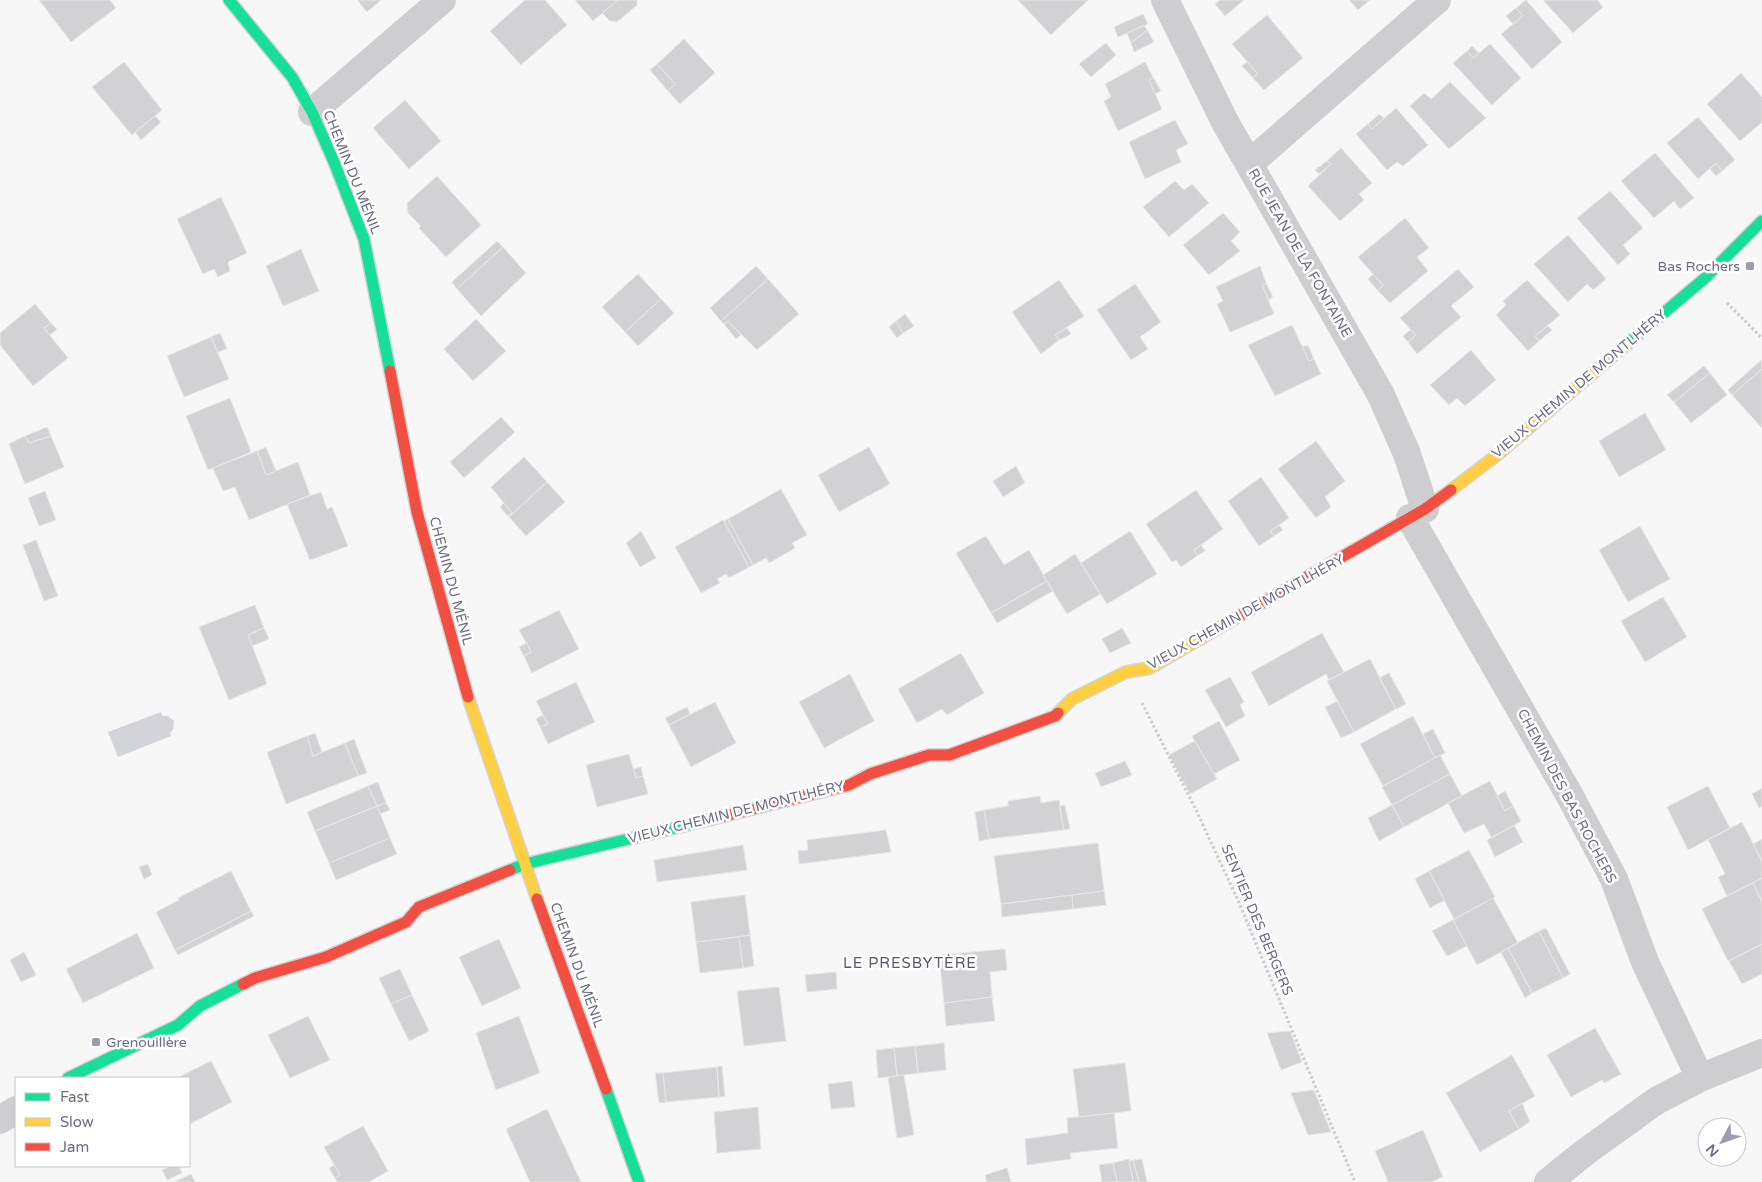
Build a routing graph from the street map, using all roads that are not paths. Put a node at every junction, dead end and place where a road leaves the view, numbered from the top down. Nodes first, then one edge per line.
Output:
1 (229, 0) edge
2 (442, 0) edge
3 (1165, 0) edge
4 (1437, 0) edge
5 (312, 112) junction
6 (1249, 164) junction
7 (1762, 220) edge
8 (1417, 514) junction
9 (525, 864) junction
10 (1762, 1053) edge
11 (70, 1077) edge
12 (1700, 1078) junction
13 (15, 1111) edge
14 (0, 1120) edge
15 (639, 1182) edge
16 (1548, 1182) edge

1 - 5 street, CHEMIN DU MÉNIL
2 - 5 street
3 - 6 street, RUE JEAN DE LA FONTAINE
4 - 6 street
5 - 9 street, CHEMIN DU MÉNIL
6 - 8 street, RUE JEAN DE LA FONTAINE
7 - 8 street, VIEUX CHEMIN DE MONTLHÉRY
8 - 9 street, VIEUX CHEMIN DE MONTLHÉRY
8 - 12 street, CHEMIN DES BAS ROCHERS
9 - 11 street, VIEUX CHEMIN DE MONTLHÉRY
9 - 15 street, CHEMIN DU MÉNIL
10 - 12 street
12 - 16 street
13 - 14 street

